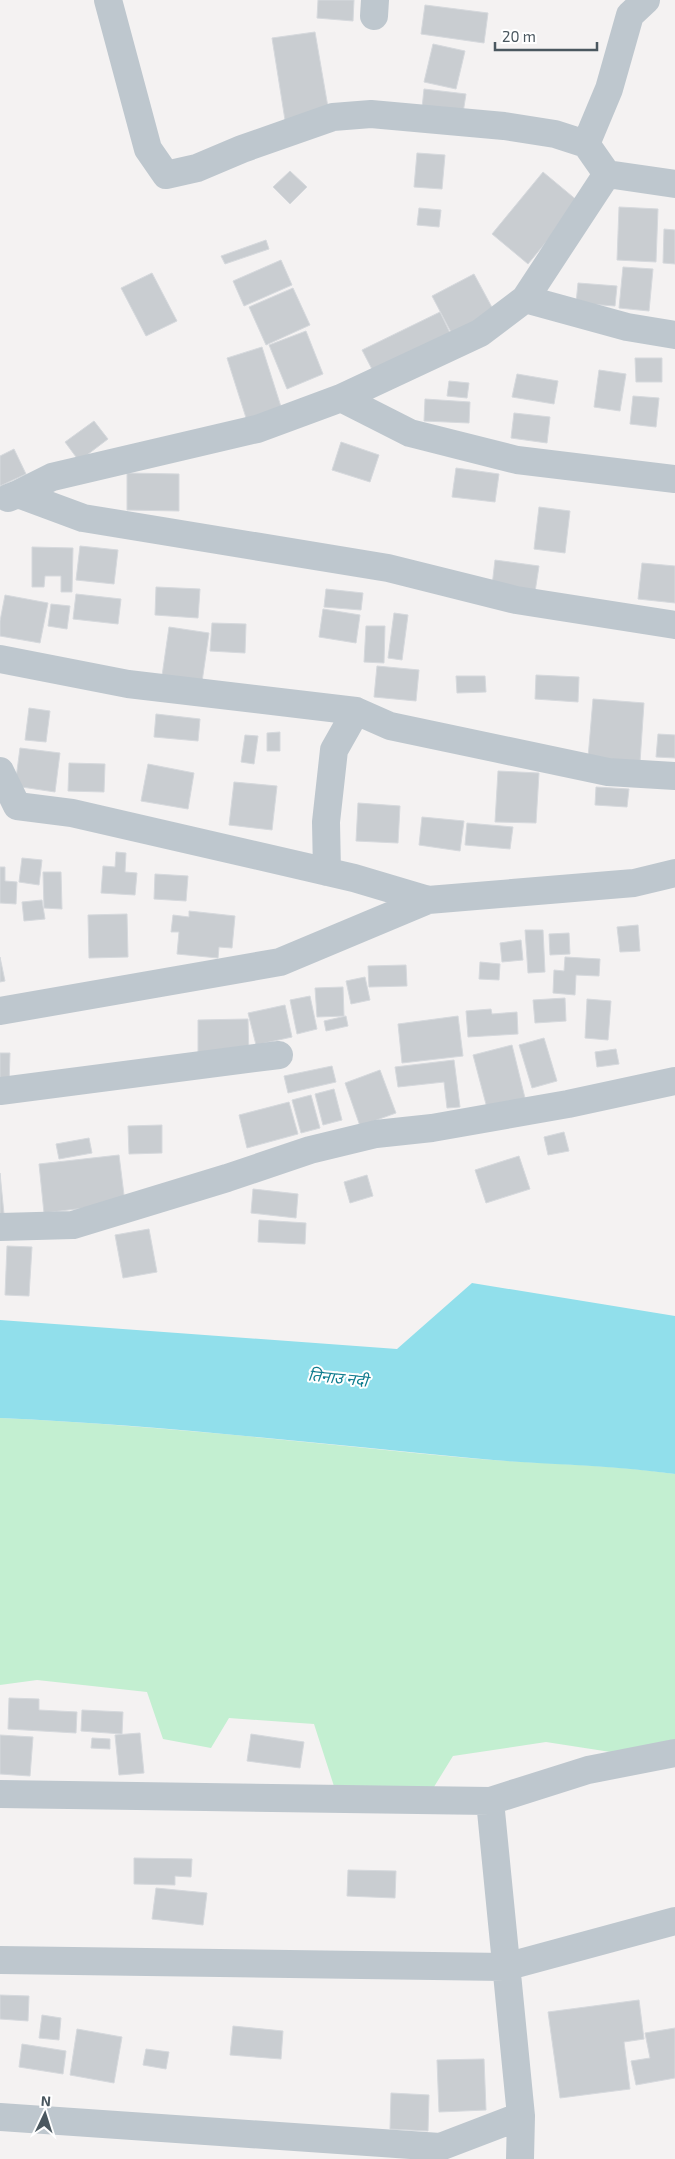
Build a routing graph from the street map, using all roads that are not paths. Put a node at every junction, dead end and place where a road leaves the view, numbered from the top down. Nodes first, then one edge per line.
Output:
1 (108, 0) edge
2 (646, 0) edge
3 (586, 144) junction
4 (607, 174) junction
5 (675, 184) edge
6 (525, 299) junction
7 (675, 335) edge
8 (341, 398) junction
9 (675, 479) edge
10 (9, 498) edge
11 (675, 625) edge
12 (0, 659) edge
13 (356, 711) junction
14 (0, 771) edge
15 (675, 776) edge
16 (8, 808) edge
17 (327, 872) junction
18 (675, 872) edge
19 (428, 900) junction
20 (0, 1011) edge
21 (279, 1055) dead end
22 (675, 1081) edge
23 (0, 1092) edge
24 (0, 1227) edge
25 (675, 1753) edge
26 (0, 1794) edge
27 (490, 1801) junction
28 (675, 1921) edge
29 (0, 1960) edge
30 (505, 1968) junction
31 (520, 2116) junction
32 (0, 2117) edge
33 (520, 2159) edge

1 - 3 street
2 - 3 street
3 - 4 street
4 - 5 street
4 - 6 street
6 - 7 street
6 - 8 street
8 - 9 street
8 - 10 street
10 - 11 street
12 - 13 street
13 - 15 street
13 - 17 street
14 - 16 street
16 - 17 street
17 - 19 street
18 - 19 street
19 - 20 street
21 - 23 street
22 - 24 street
25 - 27 street
26 - 27 street
27 - 30 street
28 - 30 street
29 - 30 street
30 - 31 street
31 - 32 street
31 - 33 street

